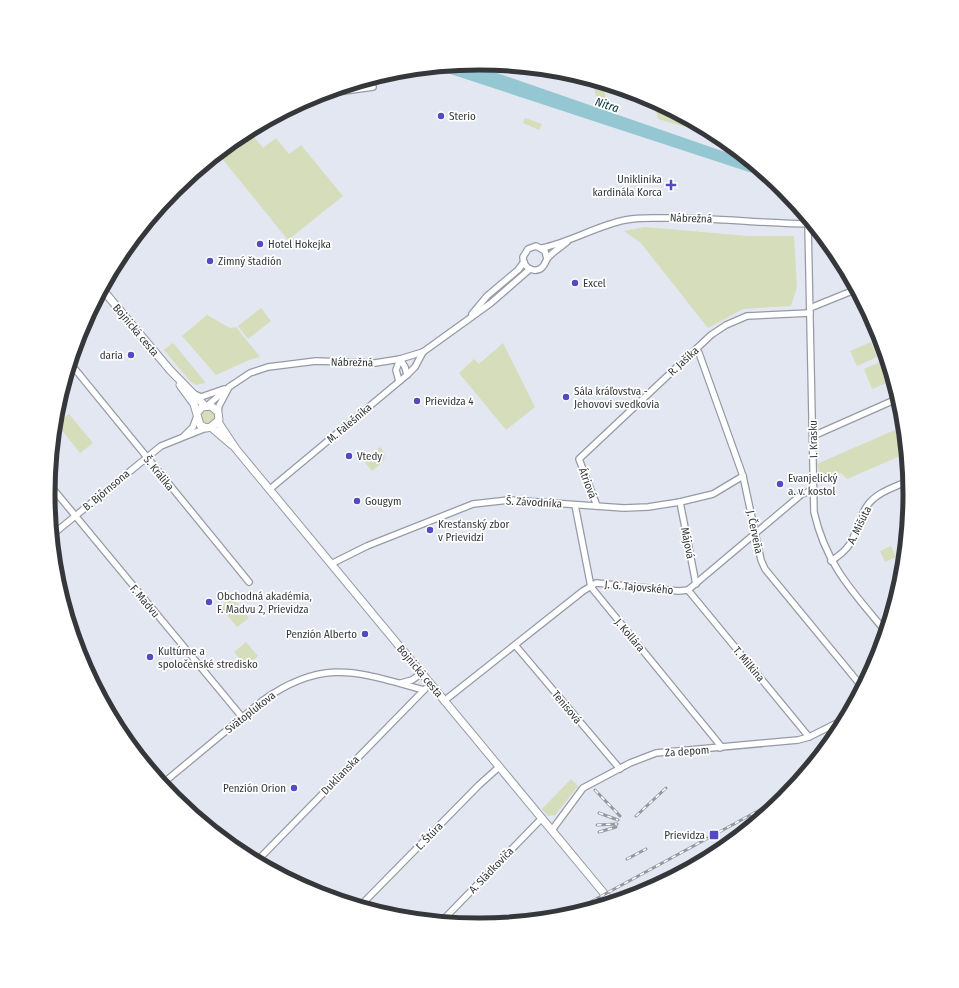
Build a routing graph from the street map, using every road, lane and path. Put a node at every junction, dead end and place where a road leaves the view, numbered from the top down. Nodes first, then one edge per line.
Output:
1 (373, 87) dead end
2 (348, 90) edge
3 (807, 224) edge
4 (811, 229) edge
5 (572, 238) junction
6 (542, 248) junction
7 (547, 259) junction
8 (524, 262) junction
9 (530, 269) junction
10 (852, 291) edge
11 (106, 293) edge
12 (810, 311) junction
13 (468, 319) junction
14 (696, 349) junction
15 (423, 352) junction
16 (400, 359) junction
17 (74, 368) edge
18 (170, 370) junction
19 (407, 375) junction
20 (399, 381) junction
21 (229, 387) junction
22 (193, 394) junction
23 (894, 400) edge
24 (207, 406) junction
25 (218, 412) junction
26 (197, 415) junction
27 (218, 422) junction
28 (208, 428) junction
29 (183, 436) junction
30 (813, 436) junction
31 (236, 448) junction
32 (146, 457) junction
33 (579, 459) joint
34 (743, 476) junction
35 (904, 483) edge
36 (270, 489) junction
37 (814, 490) junction
38 (55, 491) edge
39 (680, 502) junction
40 (575, 505) junction
41 (597, 506) junction
42 (75, 516) junction
43 (57, 531) edge
44 (755, 534) junction
45 (831, 561) junction
46 (331, 564) junction
47 (249, 582) dead end
48 (696, 584) junction
49 (591, 587) junction
50 (688, 590) junction
51 (882, 627) edge
52 (515, 645) junction
53 (422, 673) junction
54 (400, 683) junction
55 (859, 683) edge
56 (431, 684) junction
57 (424, 690) junction
58 (444, 700) junction
59 (242, 717) junction
60 (836, 723) edge
61 (809, 737) junction
62 (720, 748) junction
63 (499, 767) junction
64 (620, 769) junction
65 (166, 781) edge
66 (542, 818) junction
67 (552, 830) junction
68 (260, 858) edge
69 (608, 898) edge
70 (364, 902) edge
71 (446, 917) edge

1 - 2 street
3 - 5 street, Nábrežná
4 - 12 street, I. Krasku
5 - 6 street, Nábrežná
5 - 7 street, Nábrežná
6 - 7 street
6 - 8 street, Nábrežná
7 - 9 street, Nábrežná
8 - 9 street
8 - 13 street, Nábrežná
9 - 13 street, Nábrežná
10 - 12 street, R. Jašíka
11 - 18 street, Bojnická cesta
12 - 14 street, R. Jašíka
12 - 30 street, I. Krasku
13 - 15 street, Nábrežná
14 - 33 street, R. Jašíka
14 - 34 street, J. Červeňa
15 - 16 street, Nábrežná
15 - 19 street, M. Falešníka
16 - 19 street
16 - 20 street
16 - 21 street, Nábrežná
17 - 32 street, Š. Králika
18 - 22 street, Bojnická cesta
18 - 26 street, Bojnická cesta
19 - 20 street, M. Falešníka
20 - 36 street, M. Falešníka
21 - 22 street, Nábrežná
21 - 24 street, Nábrežná
21 - 25 street, Nábrežná
22 - 24 street, Bojnická cesta
23 - 30 street
24 - 25 street, Bojnická cesta
24 - 26 street
25 - 27 street
26 - 28 street, Bojnická cesta
26 - 29 street, B. Bjőrnsona
27 - 28 street
27 - 31 street, Bojnická cesta
28 - 29 street, B. Bjőrnsona
28 - 31 street, Bojnická cesta
29 - 32 street, B. Bjőrnsona
30 - 37 street, I. Krasku
31 - 36 street, Bojnická cesta
32 - 42 street, B. Bjőrnsona
32 - 47 street, Š. Králika
33 - 41 street, Átriová
34 - 39 street, Š. Závodníka
34 - 44 street, J. Červeňa
35 - 45 street, A. Mišúta
36 - 46 street, Bojnická cesta
37 - 44 street, J. G. Tajovského
37 - 45 street, I. Krasku
38 - 42 street, F. Madvu
39 - 41 street, Š. Závodníka
39 - 48 street, Májová
40 - 41 street, Š. Závodníka
40 - 46 street, Š. Závodníka
40 - 49 street, J. Kollára
42 - 43 street, B. Bjőrnsona
42 - 59 street, F. Madvu
44 - 48 street, J. G. Tajovského
44 - 55 street, J. Červeňa
45 - 51 street, I. Krasku
46 - 53 street, Bojnická cesta
48 - 50 street, J. G. Tajovského
49 - 50 street, J. G. Tajovského
49 - 52 street, J. G. Tajovského
49 - 62 street, J. Kollára
50 - 61 street, T. Milkina
52 - 58 street, J. G. Tajovského
52 - 64 street, Tenisová
53 - 54 street
53 - 56 street, Bojnická cesta
54 - 57 street, Svätoplukova
54 - 59 street, Svätoplukova
56 - 57 street
56 - 58 street, Bojnická cesta
57 - 68 street, Duklianska
58 - 63 street, Bojnická cesta
59 - 65 street, Svätoplukova
60 - 61 street, Za depom
61 - 62 street, Za depom
62 - 64 street, Za depom
63 - 66 street, Bojnická cesta
63 - 70 street, Ľ. Štúra
64 - 67 street, Za depom
66 - 67 street, Bojnická cesta
66 - 71 street, A. Sládkoviča
67 - 69 street, Bojnická cesta

